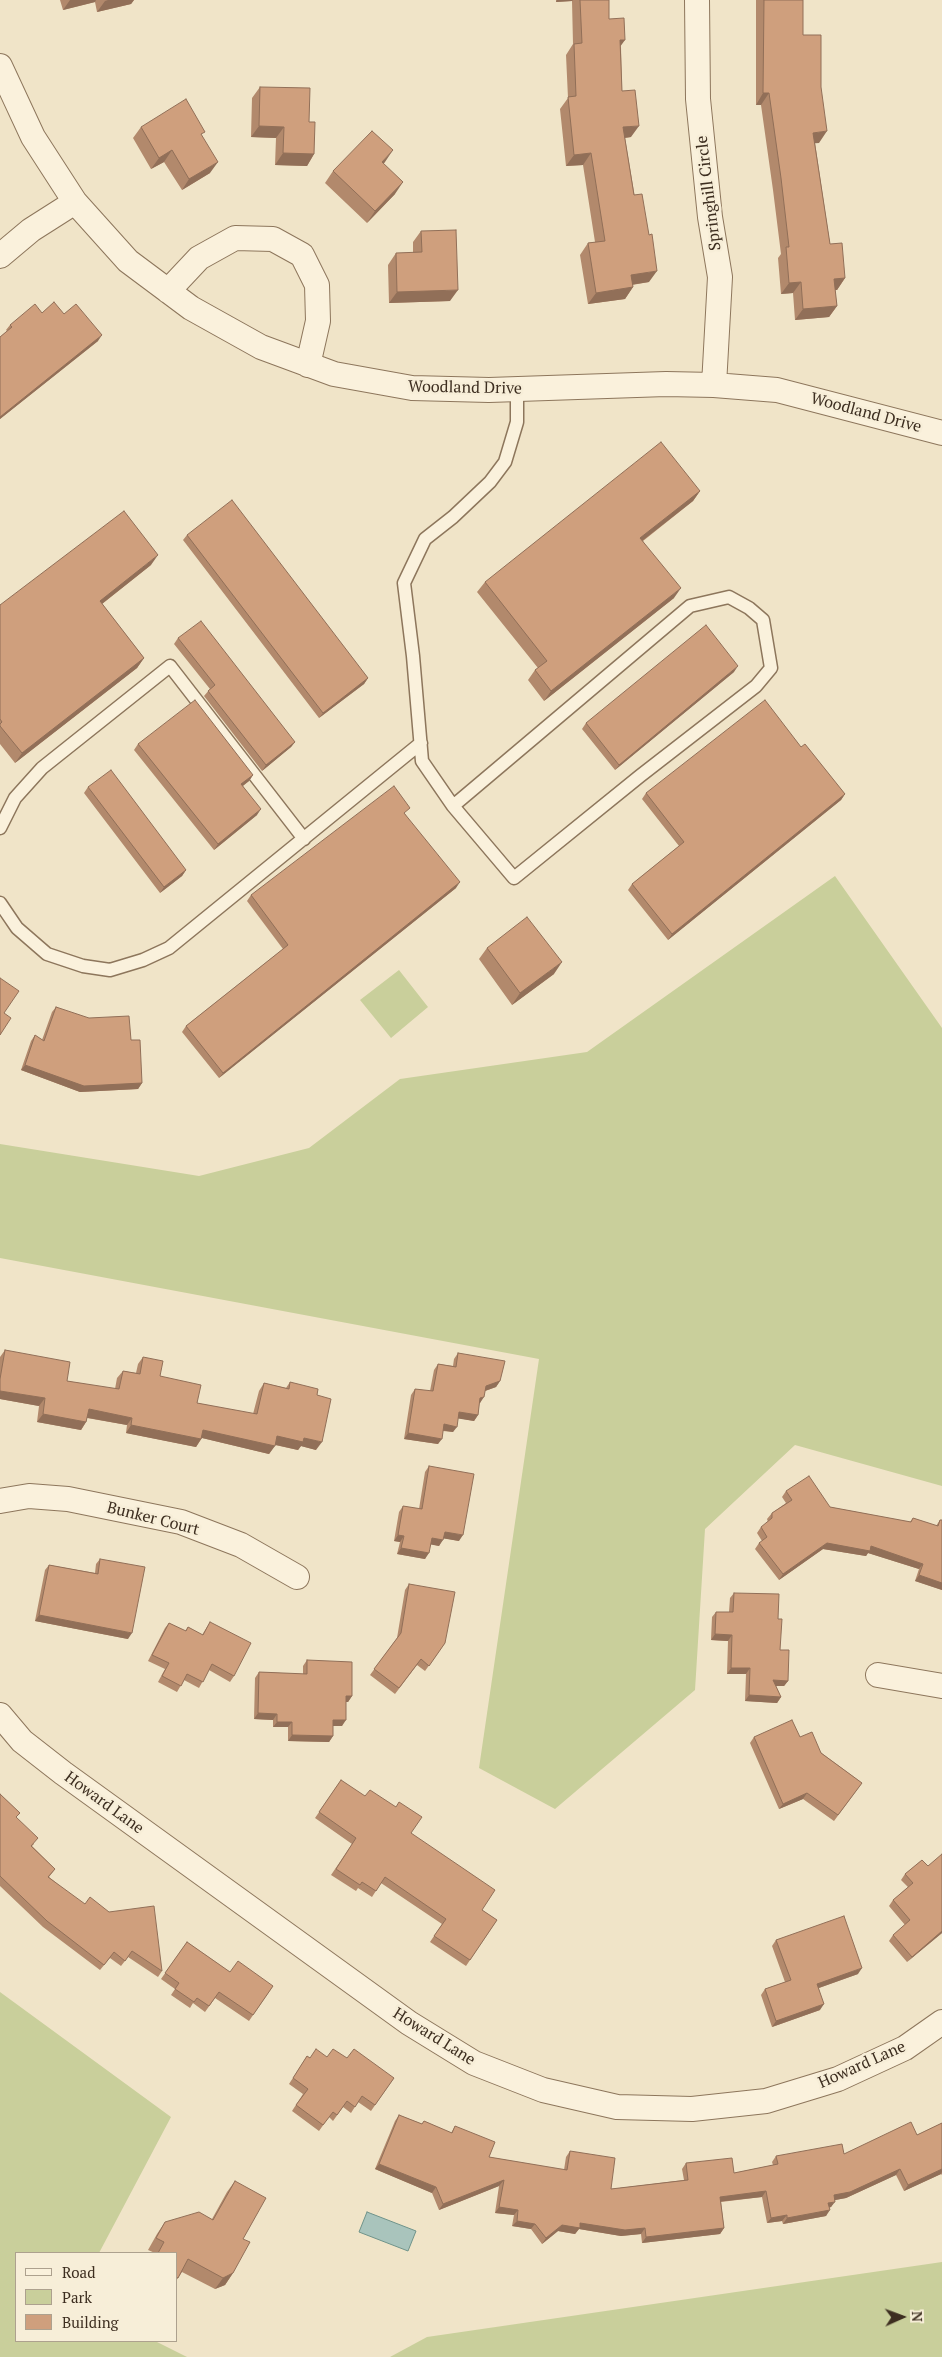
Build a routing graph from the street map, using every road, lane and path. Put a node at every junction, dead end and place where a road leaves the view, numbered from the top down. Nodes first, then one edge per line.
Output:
1 (697, 0) edge
2 (0, 66) edge
3 (75, 202) junction
4 (0, 256) edge
5 (168, 291) junction
6 (308, 365) junction
7 (714, 385) junction
8 (517, 390) junction
9 (942, 433) edge
10 (421, 743) junction
11 (453, 806) junction
12 (0, 828) edge
13 (304, 839) junction
14 (0, 903) edge
15 (0, 1500) edge
16 (297, 1577) dead end
17 (878, 1675) dead end
18 (942, 1686) edge
19 (0, 1715) edge
20 (942, 2022) edge

1 - 7 street, Springhill Circle
2 - 3 street, Woodland Drive
3 - 4 street
3 - 5 street, Woodland Drive
5 - 6 street, Woodland Drive
5 - 6 street
6 - 8 street, Woodland Drive
7 - 8 street, Woodland Drive
7 - 9 street, Woodland Drive
8 - 10 lane
10 - 11 lane
10 - 13 lane
11 - 11 lane
12 - 13 lane
13 - 14 lane
15 - 16 street, Bunker Court
17 - 18 street
19 - 20 street, Howard Lane

